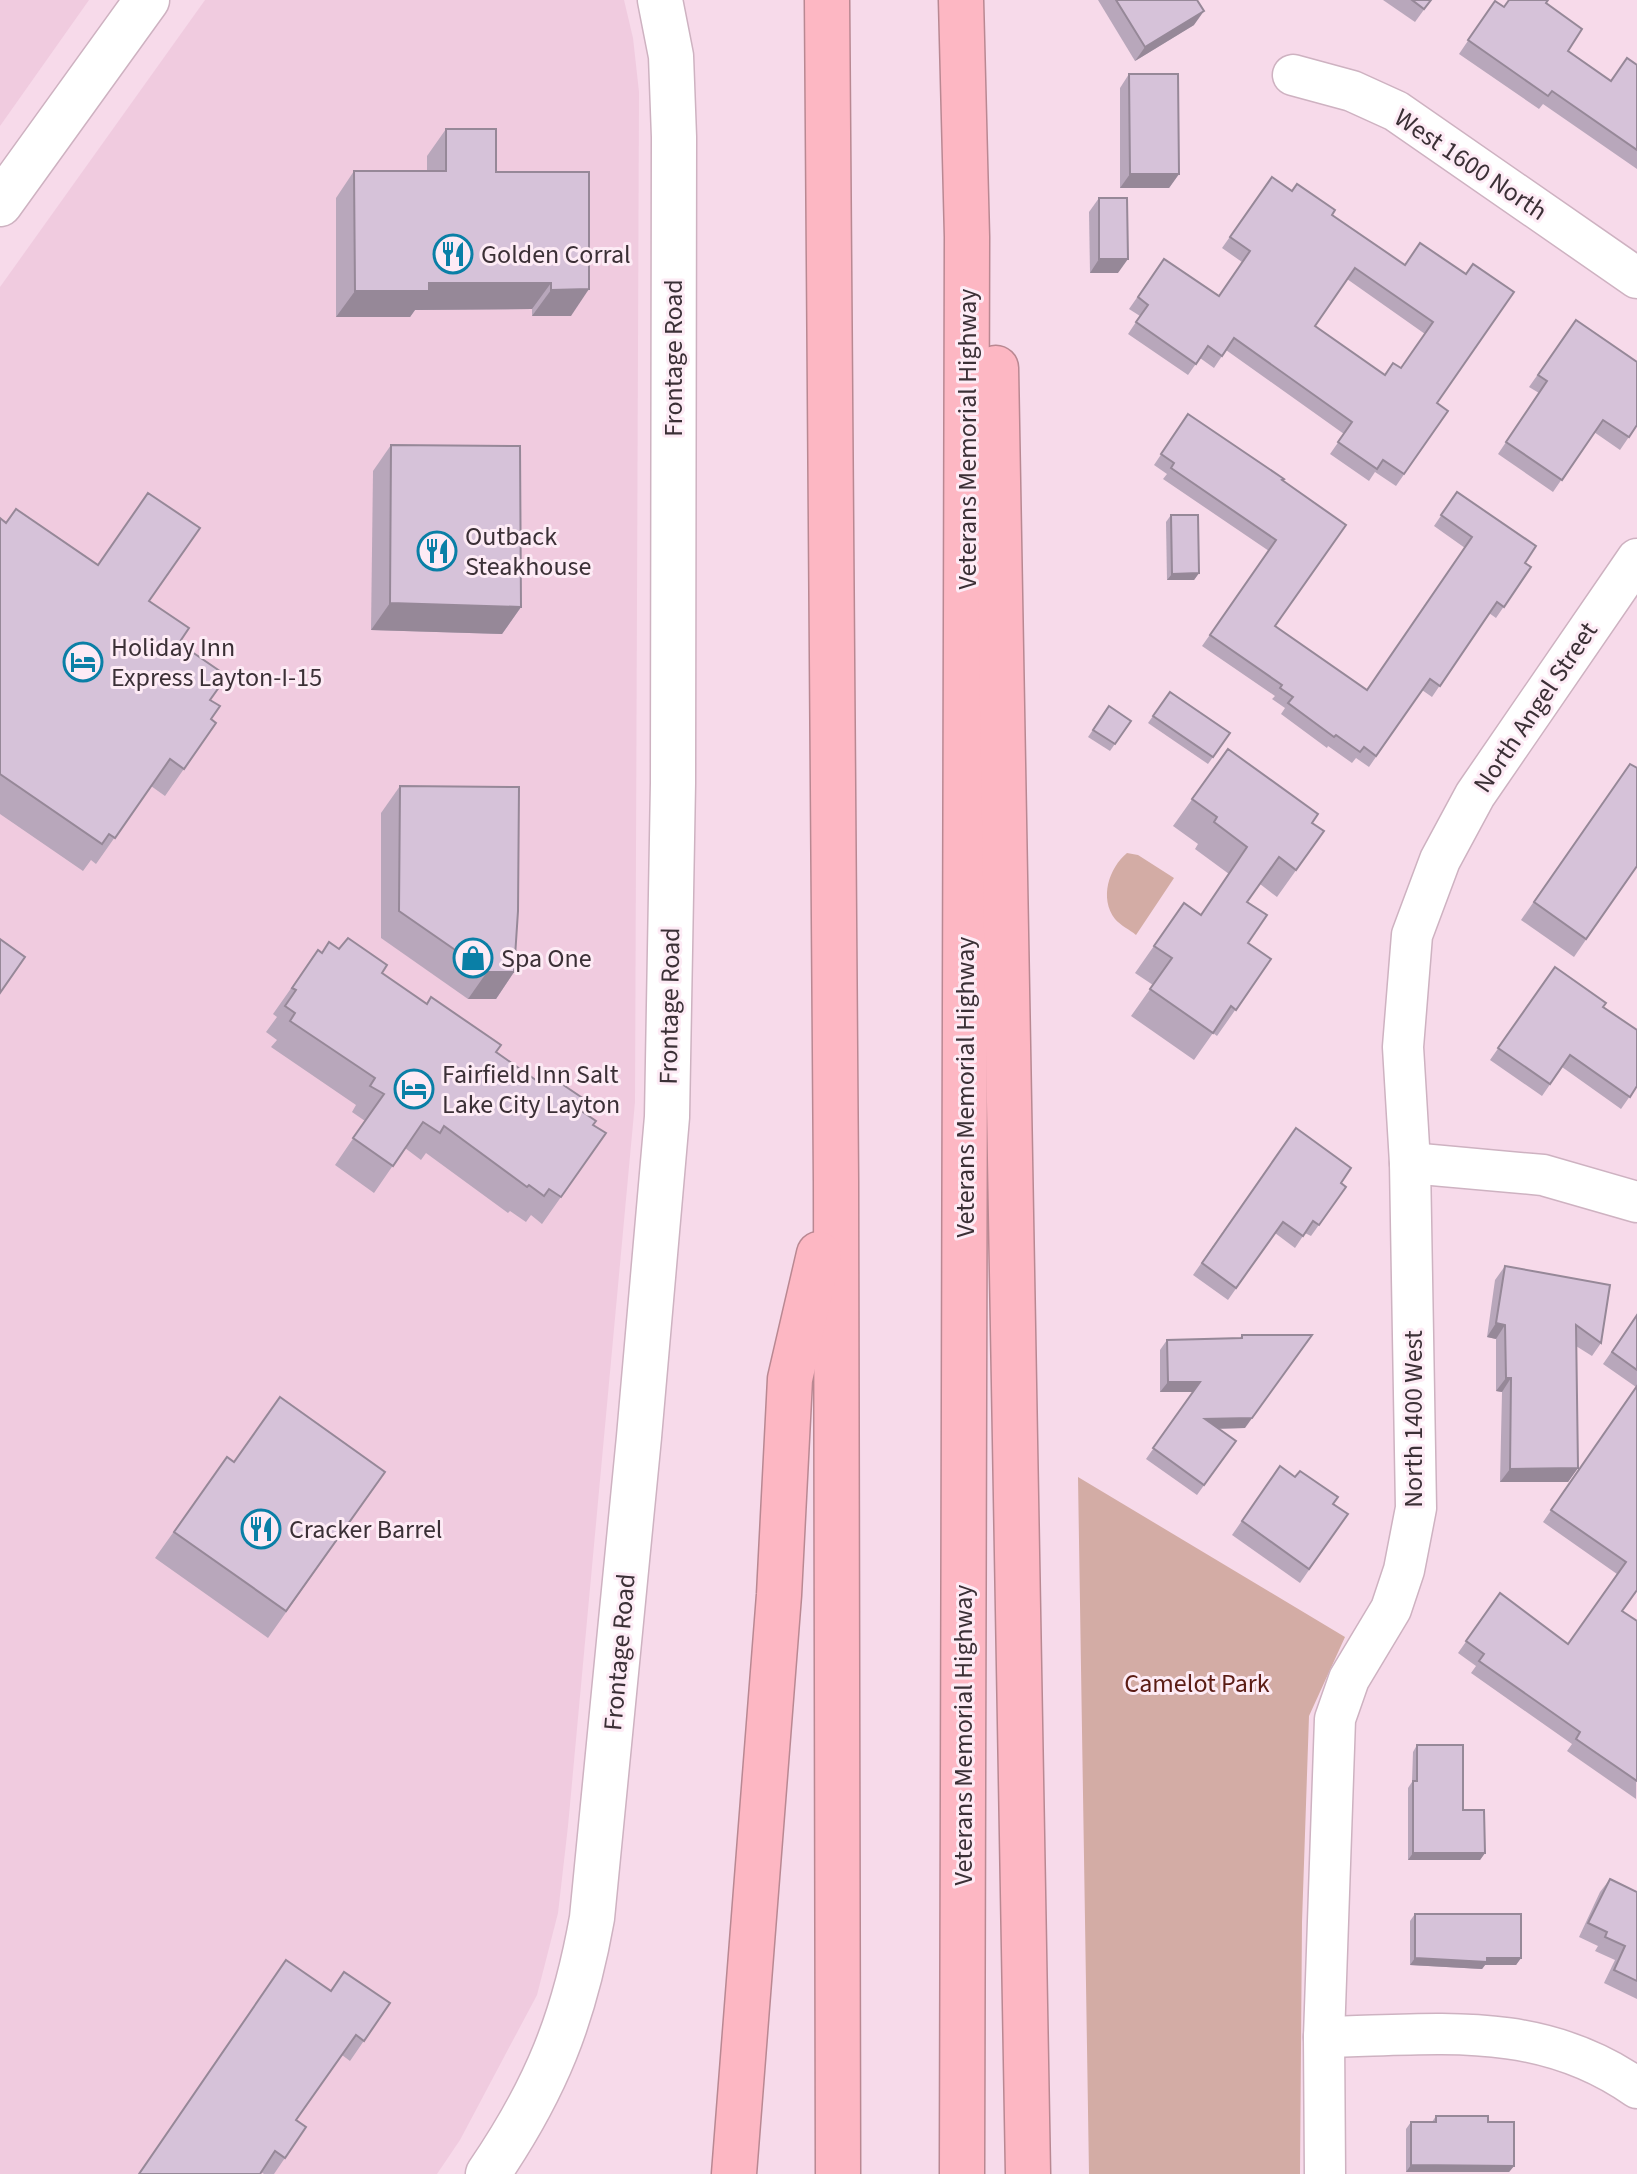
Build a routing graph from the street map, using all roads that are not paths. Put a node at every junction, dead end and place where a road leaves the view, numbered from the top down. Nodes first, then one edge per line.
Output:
1 (147, 0) edge
2 (660, 0) edge
3 (827, 0) edge
4 (961, 0) edge
5 (1293, 75) dead end
6 (0, 204) edge
7 (967, 237) junction
8 (1637, 278) edge
9 (1637, 559) edge
10 (1412, 935) joint
11 (1410, 1163) junction
12 (836, 1181) junction
13 (1637, 1202) edge
14 (1324, 2037) junction
15 (1637, 2088) edge
16 (488, 2174) edge
17 (734, 2174) edge
18 (838, 2174) edge
19 (962, 2174) edge
20 (1028, 2174) edge
21 (1325, 2174) edge

1 - 6 street
2 - 16 street, Frontage Road
3 - 12 highway
4 - 7 highway, Veterans Memorial Highway
5 - 8 street, West 1600 North
7 - 19 highway, Veterans Memorial Highway
7 - 20 highway
9 - 10 street, North Angel Street
10 - 11 street, North 1400 West
11 - 13 street
11 - 14 street, North 1400 West
12 - 17 highway
12 - 18 highway
14 - 15 street
14 - 21 street, North 1400 West

